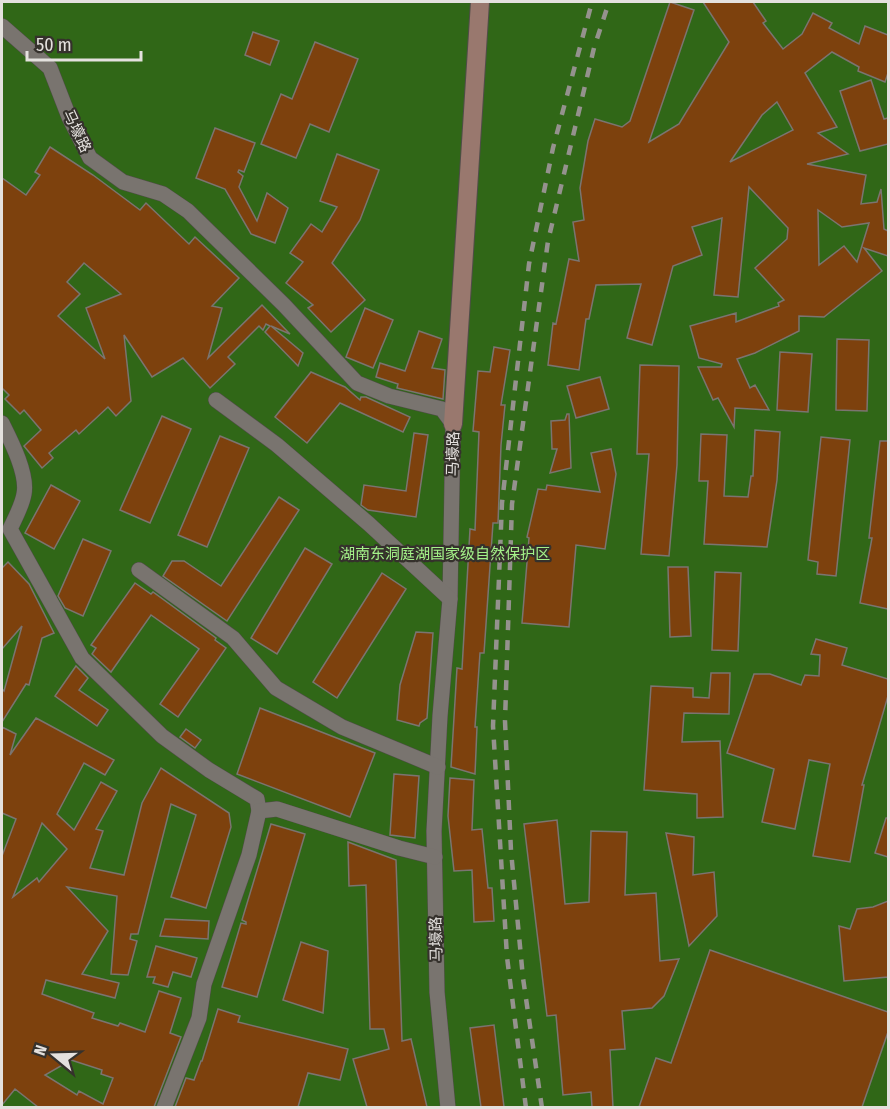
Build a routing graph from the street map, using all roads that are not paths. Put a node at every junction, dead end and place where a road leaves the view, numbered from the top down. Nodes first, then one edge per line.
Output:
1 (480, 2) edge
2 (2, 26) edge
3 (216, 400) dead end
4 (2, 423) edge
5 (453, 423) junction
6 (6, 527) edge
7 (139, 570) dead end
8 (450, 599) junction
9 (438, 767) junction
10 (259, 811) junction
11 (435, 857) junction
12 (164, 1107) edge
13 (448, 1107) edge

1 - 5 street
2 - 5 street, 马壕路
3 - 8 street
4 - 6 street
5 - 8 street, 马壕路
6 - 10 street
7 - 9 street
8 - 9 street, 马壕路
9 - 11 street, 马壕路
10 - 11 street
10 - 12 street
11 - 13 street, 马壕路

